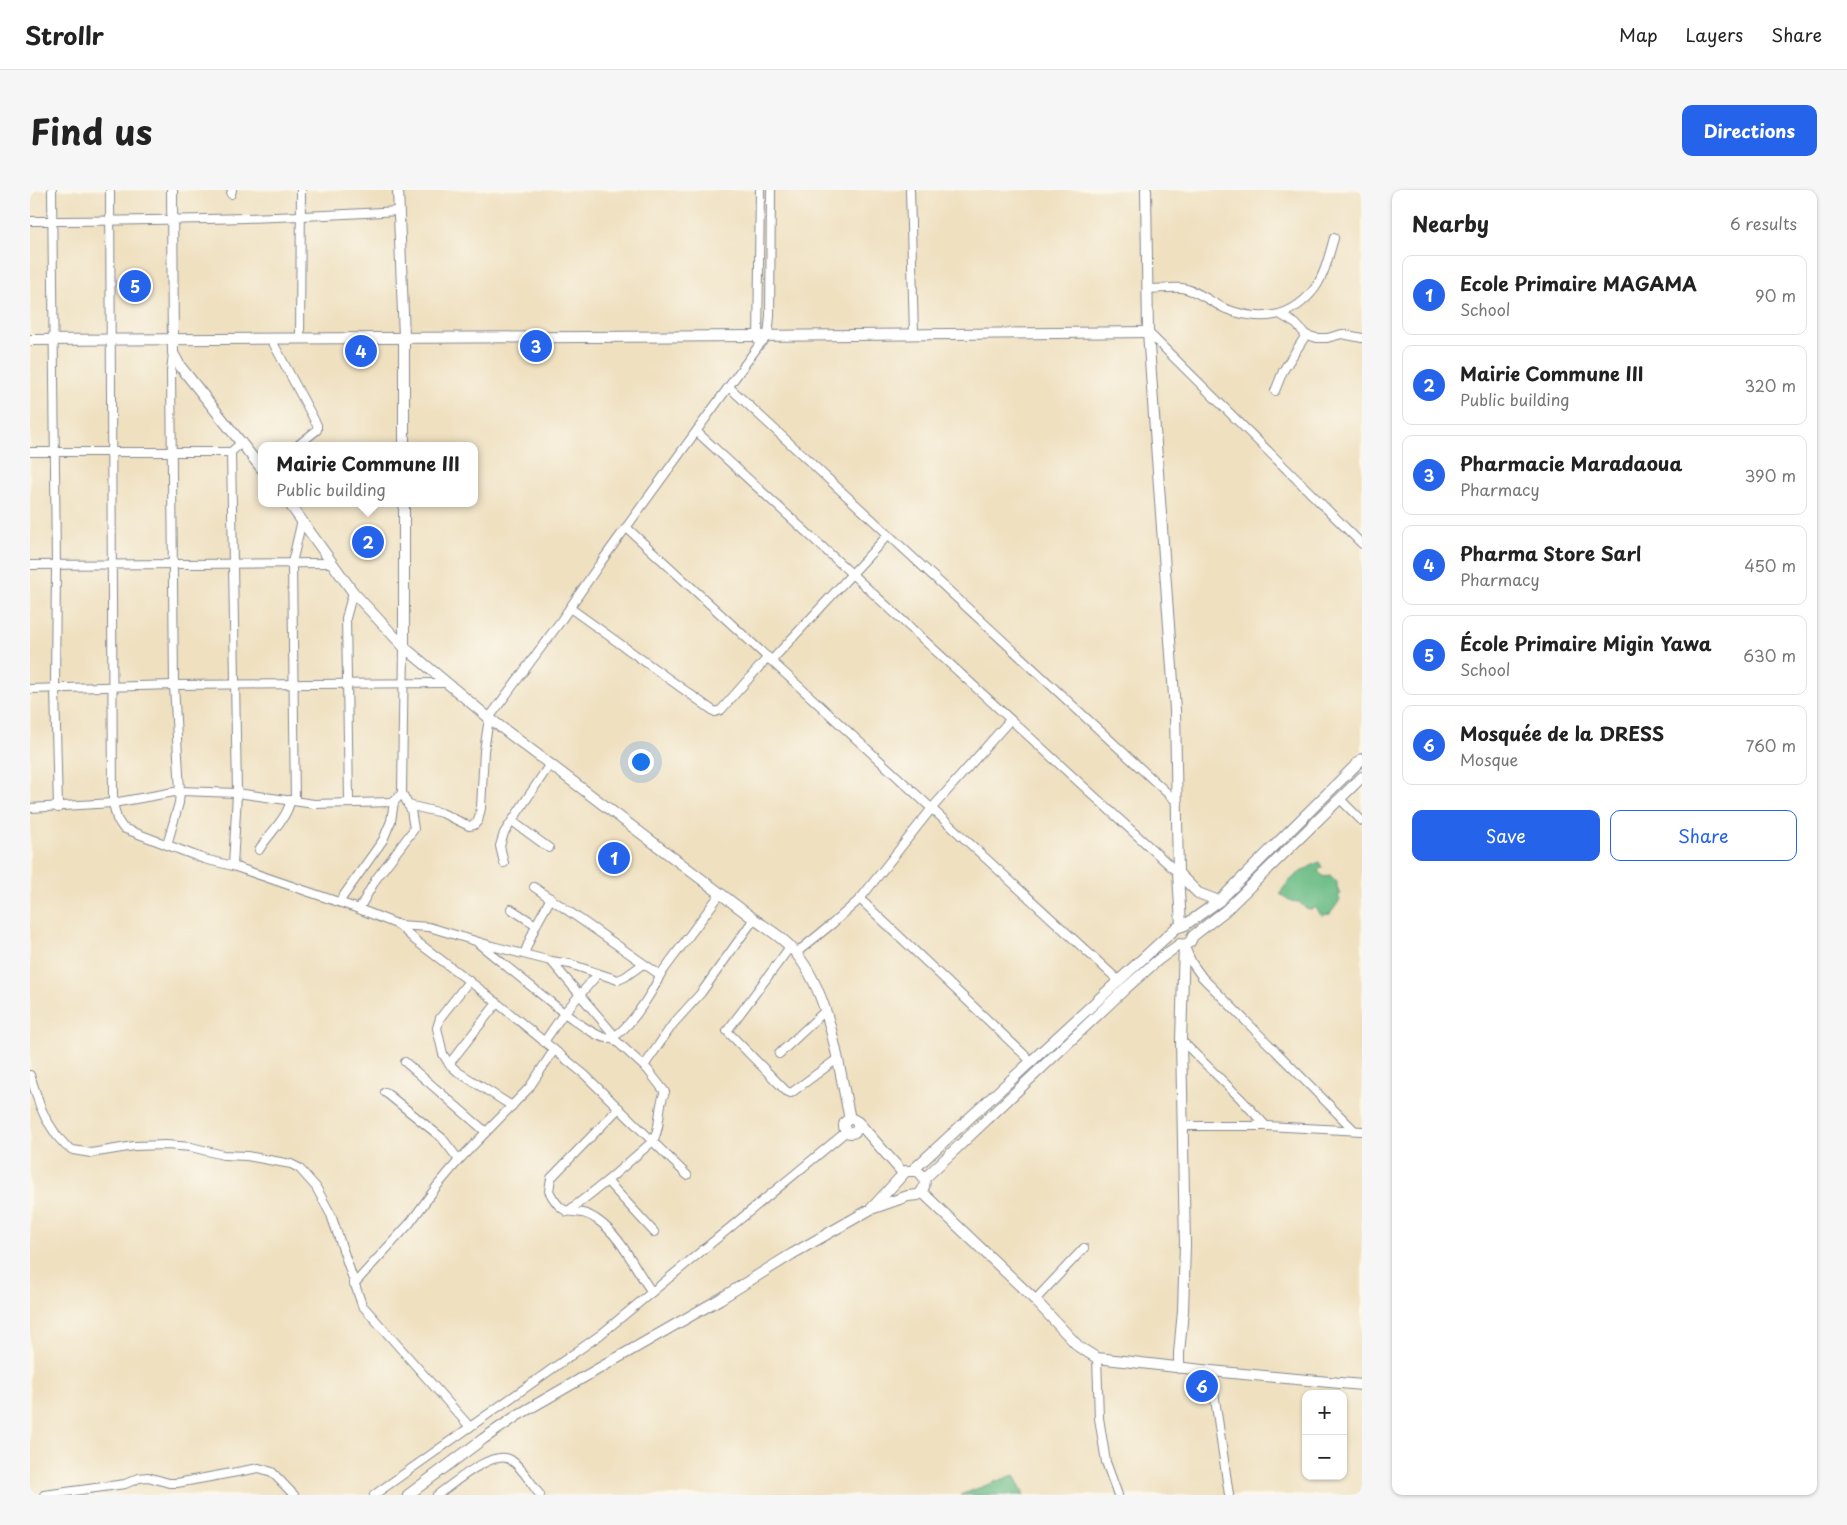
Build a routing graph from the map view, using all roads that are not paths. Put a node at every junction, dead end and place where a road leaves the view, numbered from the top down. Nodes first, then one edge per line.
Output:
1 (52, 190) edge
2 (110, 190) edge
3 (172, 190) edge
4 (300, 190) edge
5 (398, 190) edge
6 (760, 190) edge
7 (771, 190) edge
8 (910, 190) edge
9 (1146, 190) edge
10 (398, 211) junction
11 (300, 217) junction
12 (110, 220) junction
13 (30, 221) edge
14 (52, 221) junction
15 (172, 221) junction
16 (1334, 238) dead end
17 (1147, 290) junction
18 (1282, 315) junction
19 (1148, 332) junction
20 (914, 334) junction
21 (1306, 335) junction
22 (768, 336) junction
23 (404, 337) junction
24 (300, 338) junction
25 (1362, 338) edge
26 (271, 339) junction
27 (30, 340) edge
28 (111, 340) junction
29 (172, 340) junction
30 (54, 341) junction
31 (758, 341) junction
32 (173, 353) junction
33 (729, 387) junction
34 (1275, 391) dead end
35 (696, 432) junction
36 (241, 442) junction
37 (302, 442) edge
38 (404, 442) edge
39 (30, 452) edge
40 (55, 452) junction
41 (112, 452) junction
42 (173, 452) junction
43 (231, 452) junction
44 (258, 464) edge
45 (292, 507) edge
46 (404, 507) edge
47 (302, 520) junction
48 (627, 528) junction
49 (888, 534) junction
50 (1362, 544) edge
51 (292, 563) junction
52 (332, 563) junction
53 (112, 564) junction
54 (174, 564) junction
55 (233, 564) junction
56 (30, 565) edge
57 (56, 565) junction
58 (852, 573) junction
59 (353, 592) junction
60 (570, 608) junction
61 (404, 647) junction
62 (770, 659) junction
63 (446, 683) junction
64 (403, 684) junction
65 (174, 685) junction
66 (294, 685) junction
67 (346, 685) junction
68 (235, 686) junction
69 (112, 687) junction
70 (30, 689) edge
71 (55, 689) junction
72 (489, 718) junction
73 (1010, 720) junction
74 (1362, 759) edge
75 (550, 764) junction
76 (1362, 777) edge
77 (180, 791) junction
78 (402, 793) junction
79 (237, 794) junction
80 (1340, 799) junction
81 (293, 801) junction
82 (394, 802) junction
83 (113, 803) junction
84 (351, 803) junction
85 (1178, 803) junction
86 (408, 805) junction
87 (30, 808) edge
88 (58, 808) junction
89 (932, 808) junction
90 (512, 821) junction
91 (1362, 821) edge
92 (167, 845) junction
93 (549, 848) dead end
94 (259, 850) dead end
95 (504, 863) dead end
96 (233, 866) junction
97 (1178, 873) junction
98 (534, 887) dead end
99 (720, 893) junction
100 (551, 898) junction
101 (860, 899) junction
102 (1220, 901) junction
103 (339, 902) junction
104 (359, 909) junction
105 (511, 909) dead end
106 (754, 919) junction
107 (399, 925) junction
108 (536, 925) junction
109 (1180, 927) junction
110 (1193, 936) junction
111 (476, 942) junction
112 (1182, 945) junction
113 (793, 950) junction
114 (524, 954) junction
115 (551, 961) junction
116 (643, 964) junction
117 (598, 974) junction
118 (660, 975) junction
119 (1118, 980) junction
120 (469, 981) junction
121 (579, 994) junction
122 (497, 1003) junction
123 (825, 1011) junction
124 (564, 1013) junction
125 (614, 1037) junction
126 (1181, 1040) junction
127 (544, 1042) junction
128 (554, 1050) junction
129 (779, 1054) dead end
130 (837, 1059) junction
131 (405, 1062) dead end
132 (1032, 1062) junction
133 (449, 1064) junction
134 (644, 1066) junction
135 (30, 1075) edge
136 (385, 1092) dead end
137 (512, 1106) junction
138 (619, 1108) junction
139 (854, 1120) junction
140 (1182, 1126) junction
141 (1266, 1126) junction
142 (1358, 1130) edge
143 (486, 1132) junction
144 (851, 1132) junction
145 (653, 1141) junction
146 (876, 1141) junction
147 (459, 1160) junction
148 (913, 1170) junction
149 (687, 1175) dead end
150 (901, 1177) junction
151 (924, 1179) junction
152 (606, 1182) junction
153 (922, 1192) junction
154 (908, 1196) junction
155 (870, 1209) junction
156 (567, 1212) junction
157 (654, 1232) dead end
158 (1084, 1248) dead end
159 (354, 1284) junction
160 (652, 1292) junction
161 (1035, 1300) junction
162 (1097, 1358) junction
163 (1179, 1368) junction
164 (1211, 1371) junction
165 (1362, 1385) edge
166 (470, 1427) junction
167 (379, 1493) edge
168 (44, 1495) edge
169 (294, 1495) edge
170 (408, 1495) edge
171 (438, 1495) edge
172 (540, 1495) edge
173 (1118, 1495) edge
174 (1229, 1495) edge

1 - 14 street
2 - 12 street
3 - 15 street
4 - 11 street
5 - 10 street
6 - 31 street
7 - 22 street
8 - 20 street
9 - 17 street
10 - 11 street
10 - 23 street
11 - 15 street
11 - 24 street
12 - 14 street
12 - 15 street
12 - 28 street
13 - 14 street
14 - 30 street
15 - 29 street
16 - 18 street
17 - 18 street
17 - 19 street
18 - 21 street
19 - 20 street
19 - 50 street
19 - 85 street
20 - 22 street
21 - 25 street
21 - 34 street
22 - 31 street
23 - 24 street
23 - 31 street
23 - 38 street
24 - 26 street
26 - 29 street
26 - 37 street
27 - 30 street
28 - 29 street
28 - 30 street
28 - 41 street
29 - 32 street
30 - 40 street
31 - 33 street
32 - 36 street
32 - 42 street
33 - 35 street
33 - 49 street
35 - 48 street
35 - 58 street
36 - 43 street
36 - 44 street
39 - 40 street
40 - 41 street
40 - 57 street
41 - 42 street
41 - 53 street
42 - 43 street
42 - 54 street
43 - 55 street
45 - 47 street
46 - 61 street
47 - 51 street
47 - 52 street
48 - 60 street
48 - 62 street
49 - 58 street
49 - 85 street
51 - 52 street
51 - 55 street
51 - 66 street
52 - 59 street
53 - 54 street
53 - 57 street
53 - 69 street
54 - 55 street
54 - 65 street
55 - 68 street
56 - 57 street
57 - 71 street
58 - 62 street
58 - 73 street
59 - 61 street
59 - 67 street
60 - 62 street
60 - 72 street
61 - 63 street
61 - 64 street
62 - 89 street
63 - 64 street
63 - 72 street
64 - 67 street
64 - 78 street
65 - 68 street
65 - 69 street
65 - 77 street
66 - 67 street
66 - 68 street
66 - 81 street
67 - 84 street
68 - 79 street
69 - 71 street
69 - 83 street
70 - 71 street
71 - 88 street
72 - 75 street
72 - 86 street
73 - 89 street
73 - 97 street
74 - 102 street
75 - 90 street
75 - 99 street
76 - 80 street
77 - 79 street
77 - 83 street
77 - 92 street
78 - 82 street
78 - 86 street
79 - 81 street
79 - 96 street
80 - 91 street
80 - 110 street
81 - 84 street
81 - 94 street
82 - 84 street
82 - 103 street
83 - 88 street
83 - 92 street
85 - 97 street
86 - 104 street
87 - 88 street
89 - 101 street
89 - 119 street
90 - 93 street
90 - 95 street
92 - 96 street
96 - 103 street
97 - 102 street
97 - 109 street
98 - 100 street
99 - 106 street
99 - 118 street
100 - 108 street
100 - 116 street
101 - 113 street
101 - 132 street
102 - 109 street
103 - 104 street
104 - 107 street
105 - 108 street
106 - 113 street
106 - 134 street
107 - 111 street
107 - 120 street
108 - 114 street
109 - 110 street
109 - 112 street
109 - 119 street
110 - 112 street
111 - 114 street
111 - 124 street
112 - 126 street
112 - 142 street
112 - 151 street
113 - 123 street
113 - 130 street
114 - 115 street
115 - 117 street
115 - 121 street
116 - 117 street
116 - 118 street
117 - 121 street
118 - 125 street
119 - 132 street
120 - 122 street
120 - 133 street
121 - 124 street
121 - 125 street
122 - 127 street
122 - 133 street
123 - 129 street
123 - 130 street
124 - 125 street
124 - 127 street
125 - 134 street
126 - 140 street
126 - 141 street
127 - 128 street
128 - 137 street
128 - 138 street
130 - 139 street
131 - 143 street
132 - 148 street
133 - 137 street
134 - 145 street
135 - 159 street
136 - 147 street
137 - 143 street
138 - 145 street
138 - 156 street
139 - 144 street
139 - 146 street
140 - 141 street
140 - 163 street
141 - 142 street
143 - 147 street
144 - 146 street
144 - 160 street
145 - 149 street
145 - 152 street
146 - 150 street
147 - 159 street
148 - 150 street
148 - 151 street
150 - 154 street
150 - 155 street
151 - 153 street
152 - 156 street
152 - 157 street
153 - 154 street
153 - 161 street
154 - 155 street
155 - 170 street
156 - 160 street
158 - 161 street
159 - 166 street
160 - 166 street
161 - 162 street
162 - 163 street
162 - 173 street
163 - 164 street
164 - 165 street
164 - 174 street
166 - 167 street
168 - 169 street
171 - 172 street

